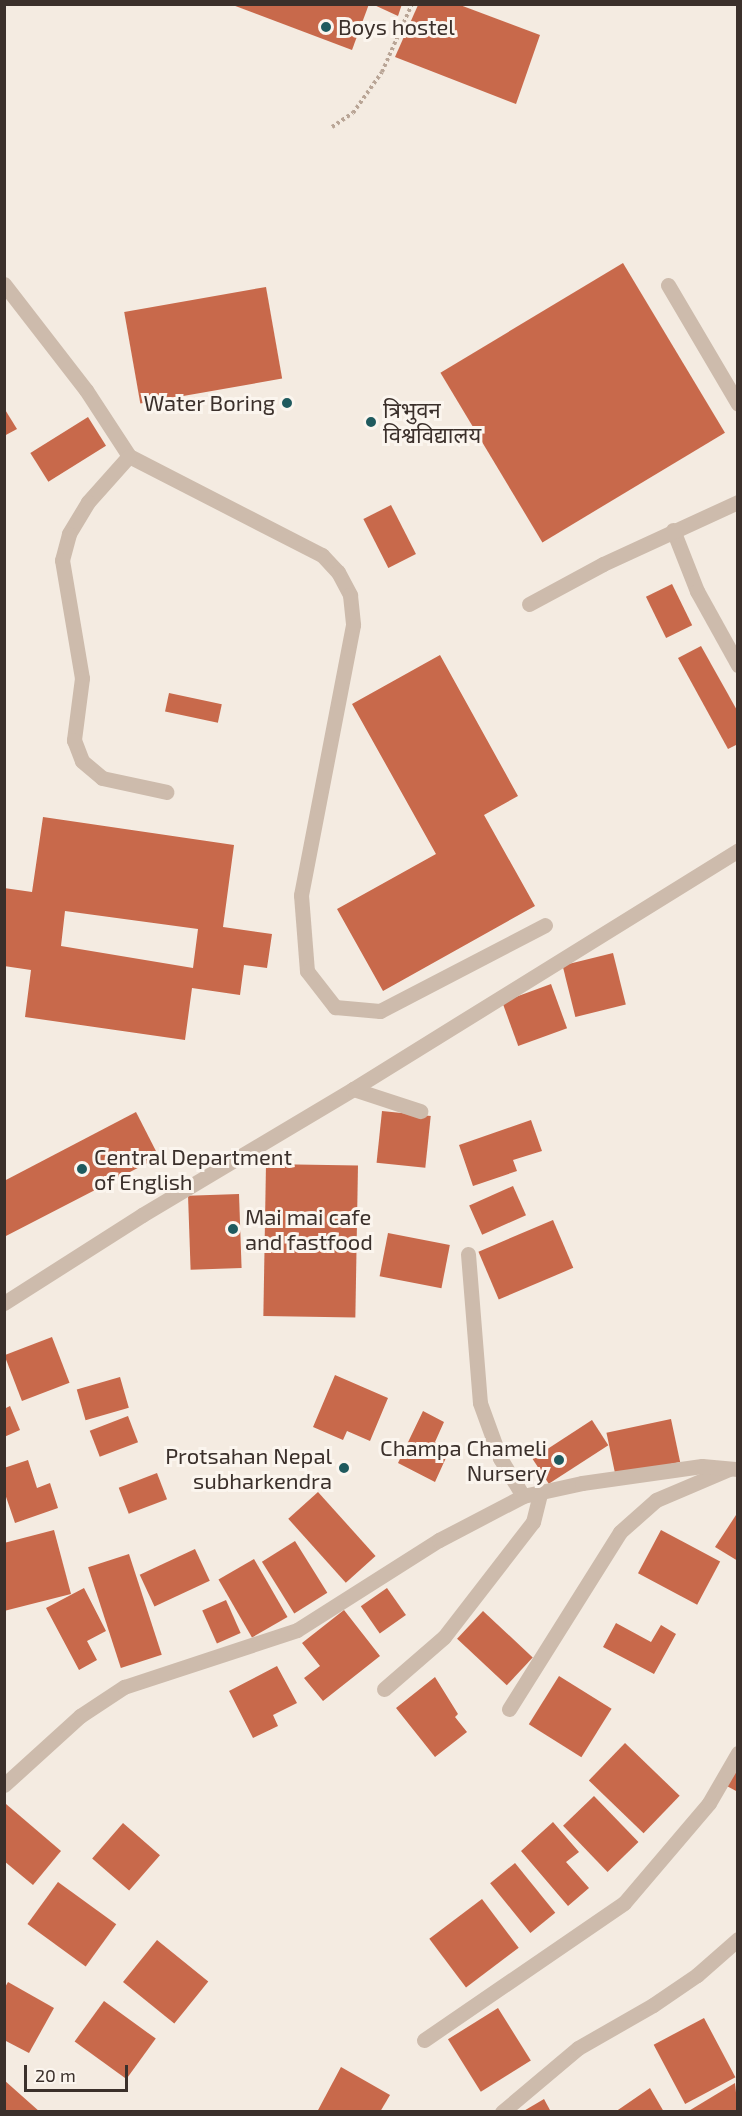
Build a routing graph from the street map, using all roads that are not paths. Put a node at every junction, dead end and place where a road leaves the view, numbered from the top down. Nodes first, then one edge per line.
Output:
1 (4, 284) edge
2 (668, 285) dead end
3 (738, 404) edge
4 (129, 456) junction
5 (738, 502) edge
6 (673, 530) junction
7 (528, 604) dead end
8 (738, 665) edge
9 (167, 792) dead end
10 (738, 850) edge
11 (545, 925) dead end
12 (353, 1089) junction
13 (420, 1111) dead end
14 (468, 1254) dead end
15 (4, 1303) edge
16 (736, 1468) edge
17 (541, 1491) junction
18 (523, 1496) junction
19 (384, 1689) dead end
20 (509, 1709) dead end
21 (738, 1753) edge
22 (4, 1785) edge
23 (738, 1939) edge
24 (424, 2040) dead end
25 (502, 2112) edge

1 - 4 street
2 - 3 street
4 - 9 street
4 - 11 street
5 - 6 street
6 - 7 street
6 - 8 street
10 - 12 street
12 - 13 street
12 - 15 street
14 - 18 street
16 - 17 street
16 - 20 street
17 - 18 street
17 - 19 street
18 - 22 street
21 - 24 street
23 - 25 street

